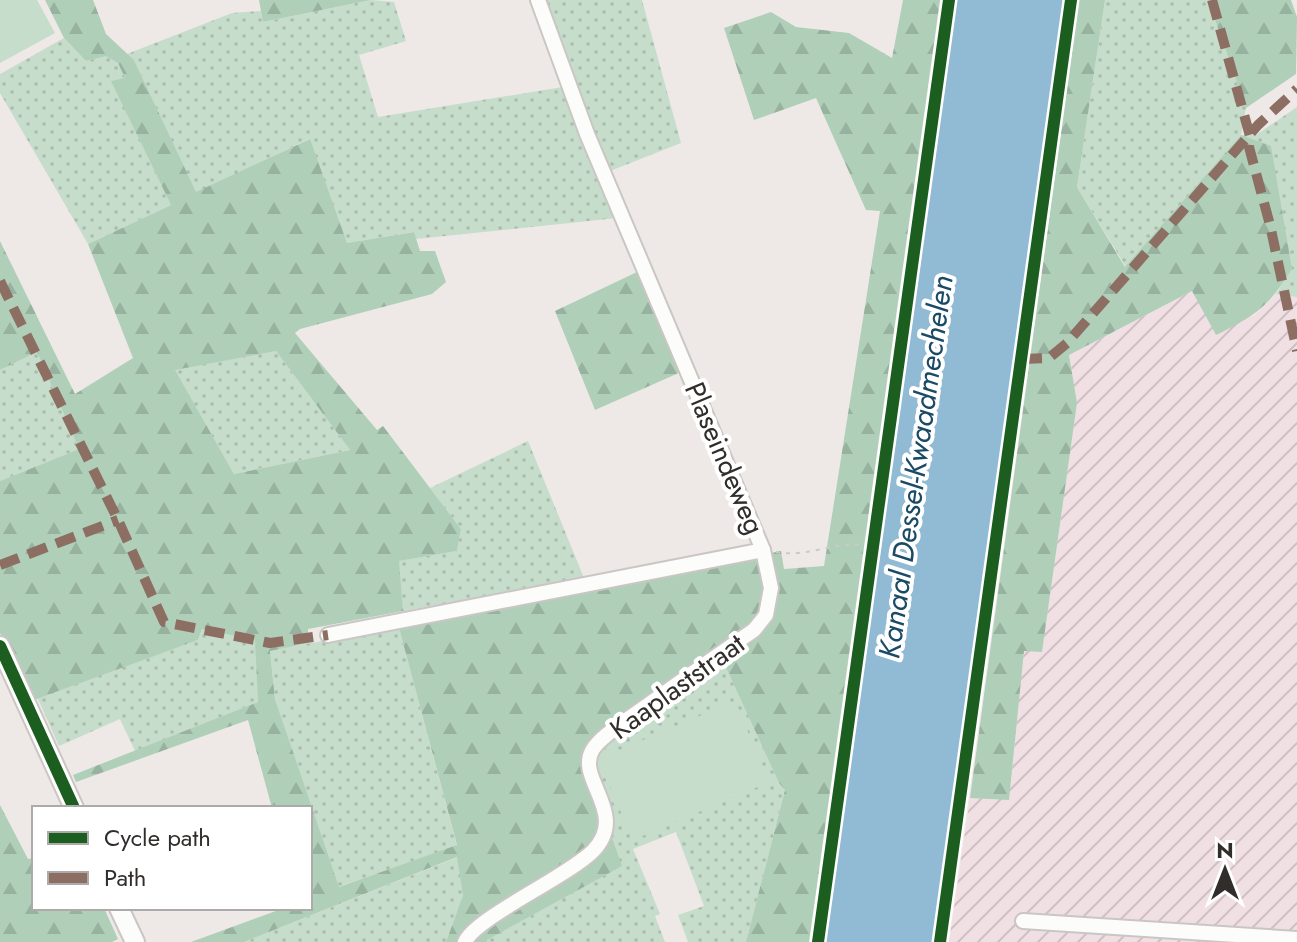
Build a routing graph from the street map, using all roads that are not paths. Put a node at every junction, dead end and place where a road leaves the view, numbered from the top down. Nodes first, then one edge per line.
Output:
1 (538, 0) edge
2 (949, 0) edge
3 (1071, 0) edge
4 (763, 550) junction
5 (328, 635) dead end
6 (0, 646) edge
7 (73, 806) edge
8 (120, 910) edge
9 (1023, 921) dead end
10 (1297, 939) edge
11 (135, 942) edge
12 (465, 942) edge
13 (818, 942) edge
14 (940, 942) edge

1 - 4 street, Plaseindeweg
2 - 13 lane
3 - 14 lane
4 - 5 street, Plaseindeweg
4 - 12 street, Kaaplaststraat
6 - 7 street
8 - 11 street
9 - 10 street

